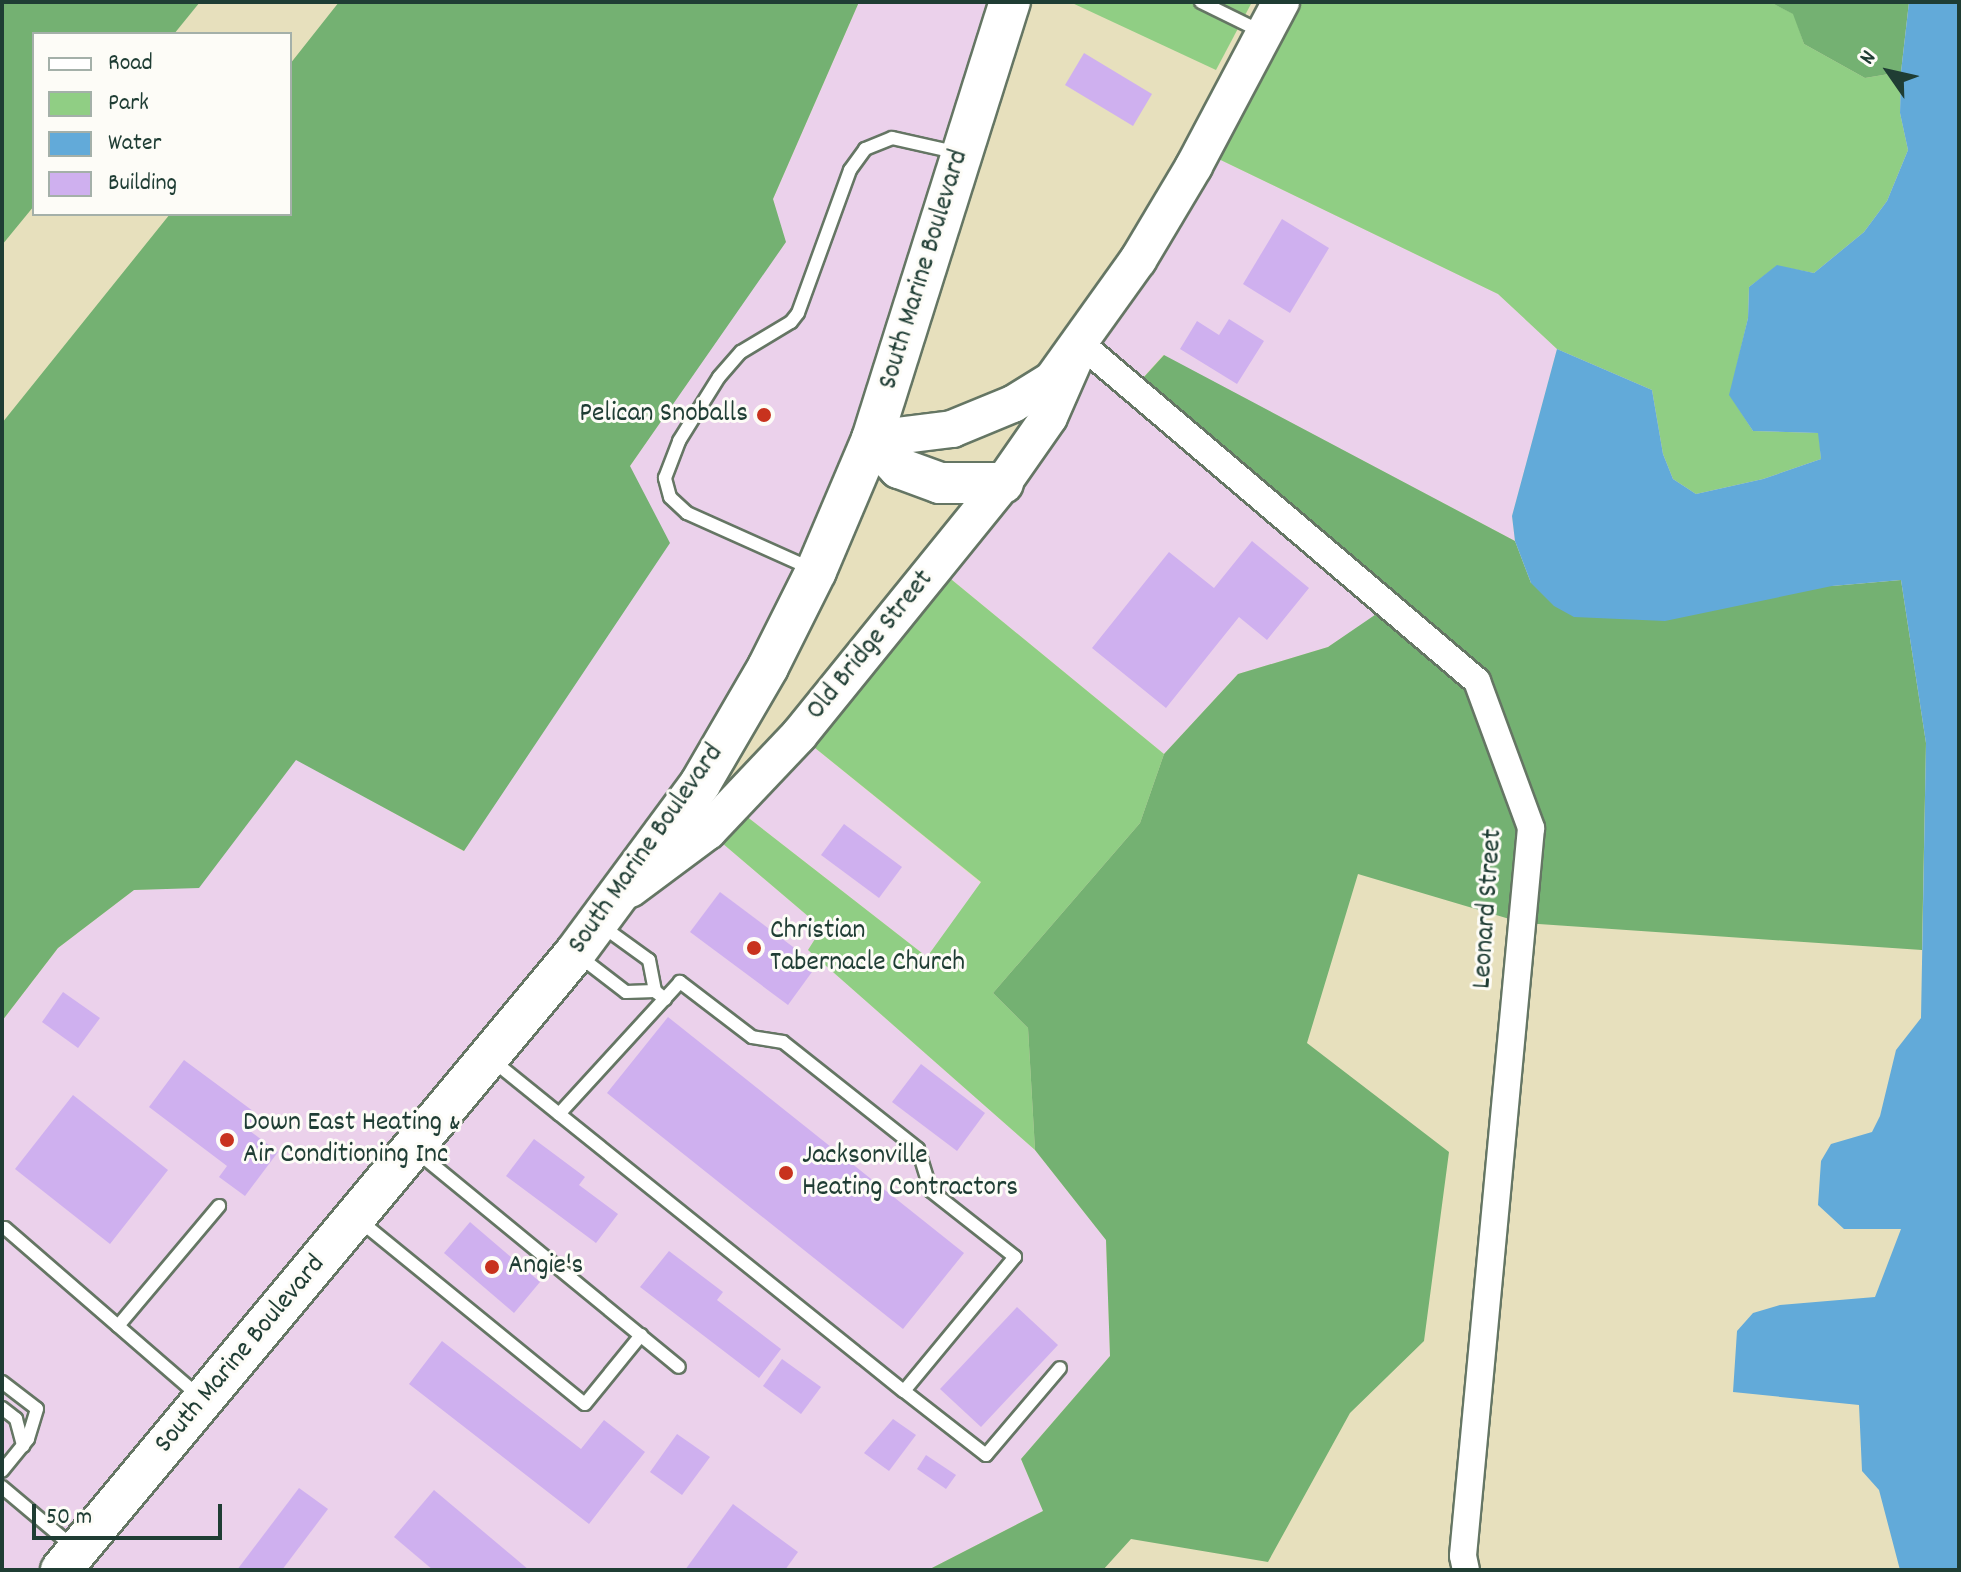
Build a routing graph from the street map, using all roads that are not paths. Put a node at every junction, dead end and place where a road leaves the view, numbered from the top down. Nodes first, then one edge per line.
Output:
1 (1010, 2) edge
2 (1201, 2) edge
3 (1281, 2) edge
4 (1264, 33) junction
5 (962, 154) junction
6 (1081, 344) junction
7 (872, 439) junction
8 (1003, 483) junction
9 (816, 571) junction
10 (594, 927) junction
11 (660, 995) junction
12 (488, 1057) junction
13 (559, 1114) junction
14 (414, 1149) junction
15 (219, 1206) dead end
16 (357, 1218) junction
17 (5, 1228) dead end
18 (118, 1326) junction
19 (641, 1335) junction
20 (679, 1367) dead end
21 (1060, 1368) dead end
22 (2, 1382) edge
23 (904, 1391) junction
24 (203, 1400) junction
25 (2, 1408) edge
26 (23, 1446) junction
27 (2, 1471) edge
28 (2, 1487) edge
29 (69, 1560) edge
30 (1461, 1565) edge

1 - 5 main road, South Marine Boulevard
2 - 4 lane
3 - 4 main road, Old Bridge Street
4 - 6 main road, Old Bridge Street
5 - 7 main road, South Marine Boulevard
5 - 9 lane
6 - 7 main road, Old Bridge Street
6 - 8 main road, Old Bridge Street
6 - 30 street, Leonard Street
7 - 8 main road
7 - 9 main road, South Marine Boulevard
8 - 10 main road, Old Bridge Street
9 - 10 main road, South Marine Boulevard
10 - 11 lane
10 - 11 lane
10 - 12 main road, South Marine Boulevard
11 - 13 lane
11 - 23 lane
12 - 13 lane
12 - 14 main road, South Marine Boulevard
13 - 23 lane
14 - 16 main road, South Marine Boulevard
14 - 19 lane
15 - 18 lane
16 - 19 lane
16 - 24 main road, South Marine Boulevard
17 - 18 lane
18 - 24 lane
19 - 20 lane
21 - 23 lane
22 - 26 lane
24 - 29 main road, South Marine Boulevard
25 - 26 lane
26 - 27 lane
28 - 29 lane

